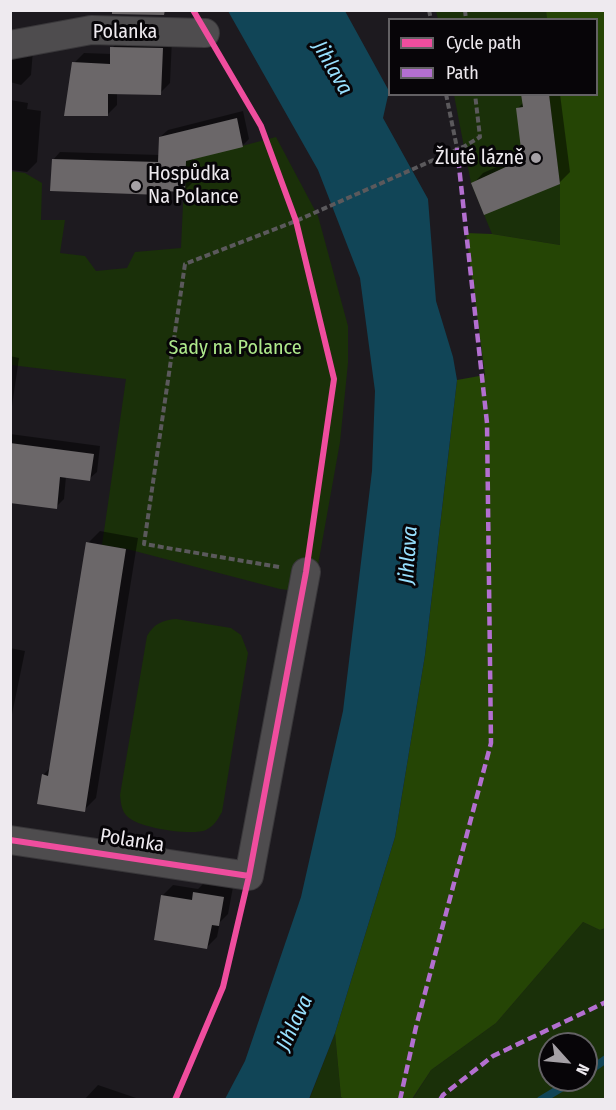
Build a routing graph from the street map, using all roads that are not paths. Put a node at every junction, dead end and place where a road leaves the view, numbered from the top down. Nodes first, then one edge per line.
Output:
1 (205, 33) dead end
2 (10, 45) edge
3 (306, 572) road end
4 (10, 840) edge

1 - 2 street, Polanka
3 - 4 street, Polanka

